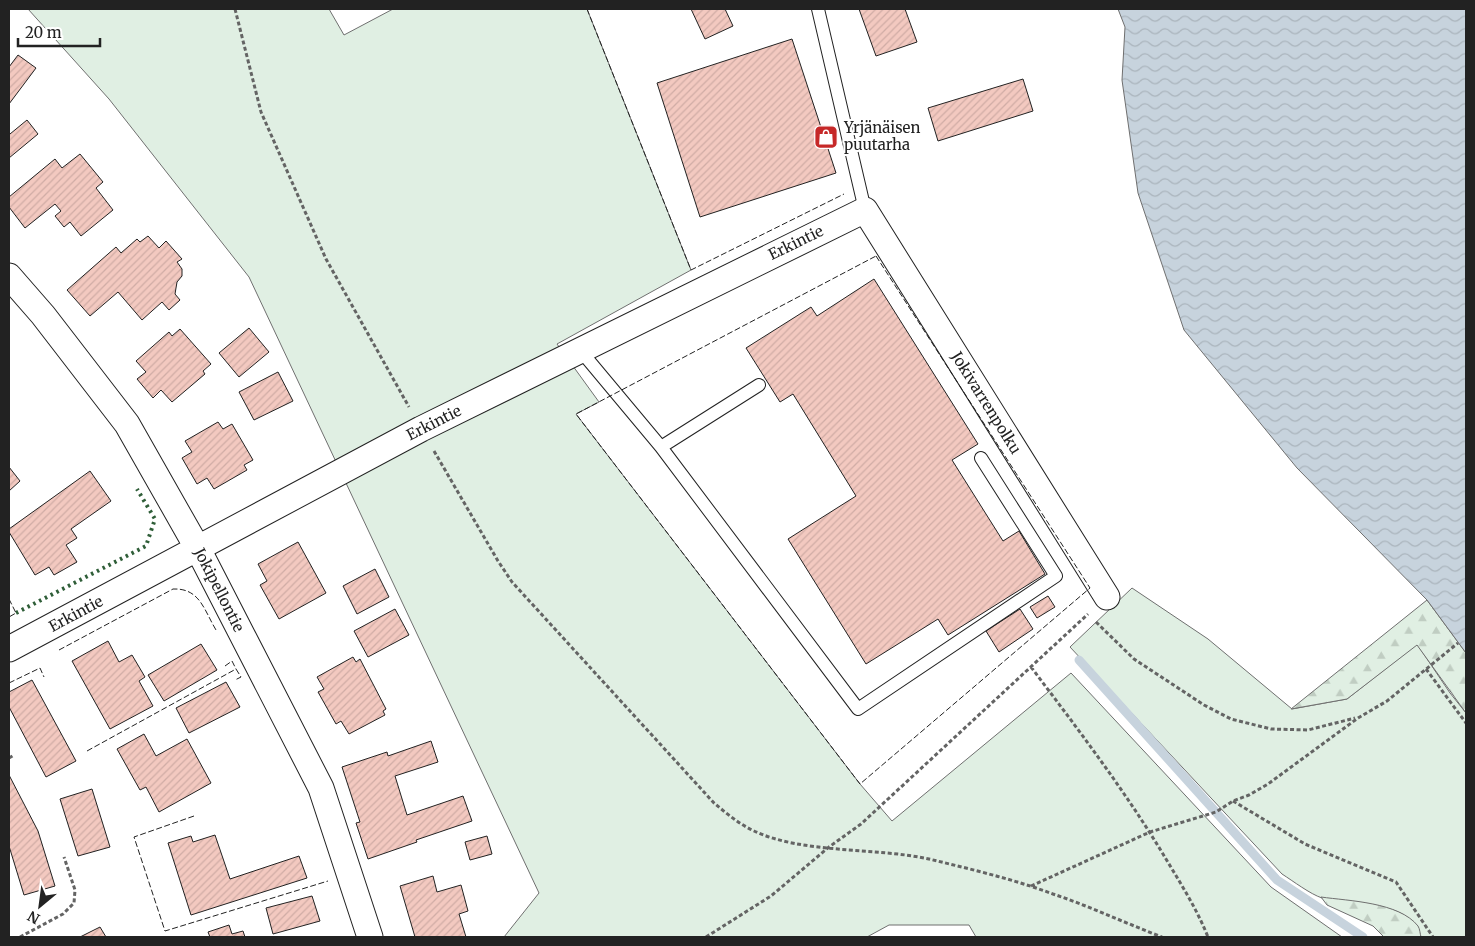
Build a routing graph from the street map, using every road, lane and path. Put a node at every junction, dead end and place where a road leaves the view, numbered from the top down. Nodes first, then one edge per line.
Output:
1 (234, 9) edge
2 (818, 9) edge
3 (865, 210) junction
4 (9, 276) edge
5 (580, 350) junction
6 (759, 385) dead end
7 (421, 429) junction
8 (661, 447) junction
9 (981, 458) dead end
10 (198, 549) junction
11 (1107, 597) joint
12 (1088, 615) junction
13 (1458, 643) dead end
14 (9, 650) edge
15 (1031, 667) junction
16 (1426, 668) junction
17 (1358, 718) junction
18 (1466, 724) edge
19 (14, 755) dead end
20 (9, 758) edge
21 (1233, 801) junction
22 (1150, 832) junction
23 (829, 847) junction
24 (64, 857) dead end
25 (1030, 886) junction
26 (20, 937) edge
27 (370, 937) edge
28 (706, 937) edge
29 (1162, 937) edge
30 (1208, 937) edge
31 (1433, 937) edge

1 - 7 path
2 - 3 lane
3 - 5 street, Erkintie
3 - 11 street, Jokivarrenpolku
4 - 10 street, Jokipellontie
5 - 7 street, Erkintie
5 - 8 lane
6 - 8 lane
7 - 10 street, Erkintie
7 - 23 path
8 - 9 lane
10 - 14 street, Erkintie
10 - 27 street, Jokipellontie
11 - 12 path
12 - 15 path
12 - 17 path
13 - 16 path
15 - 22 path
15 - 23 path
16 - 17 path
16 - 18 path
17 - 21 path
19 - 20 path
21 - 22 path
21 - 31 path
22 - 25 path
22 - 30 path
23 - 25 path
23 - 28 path
24 - 26 path
25 - 29 path

